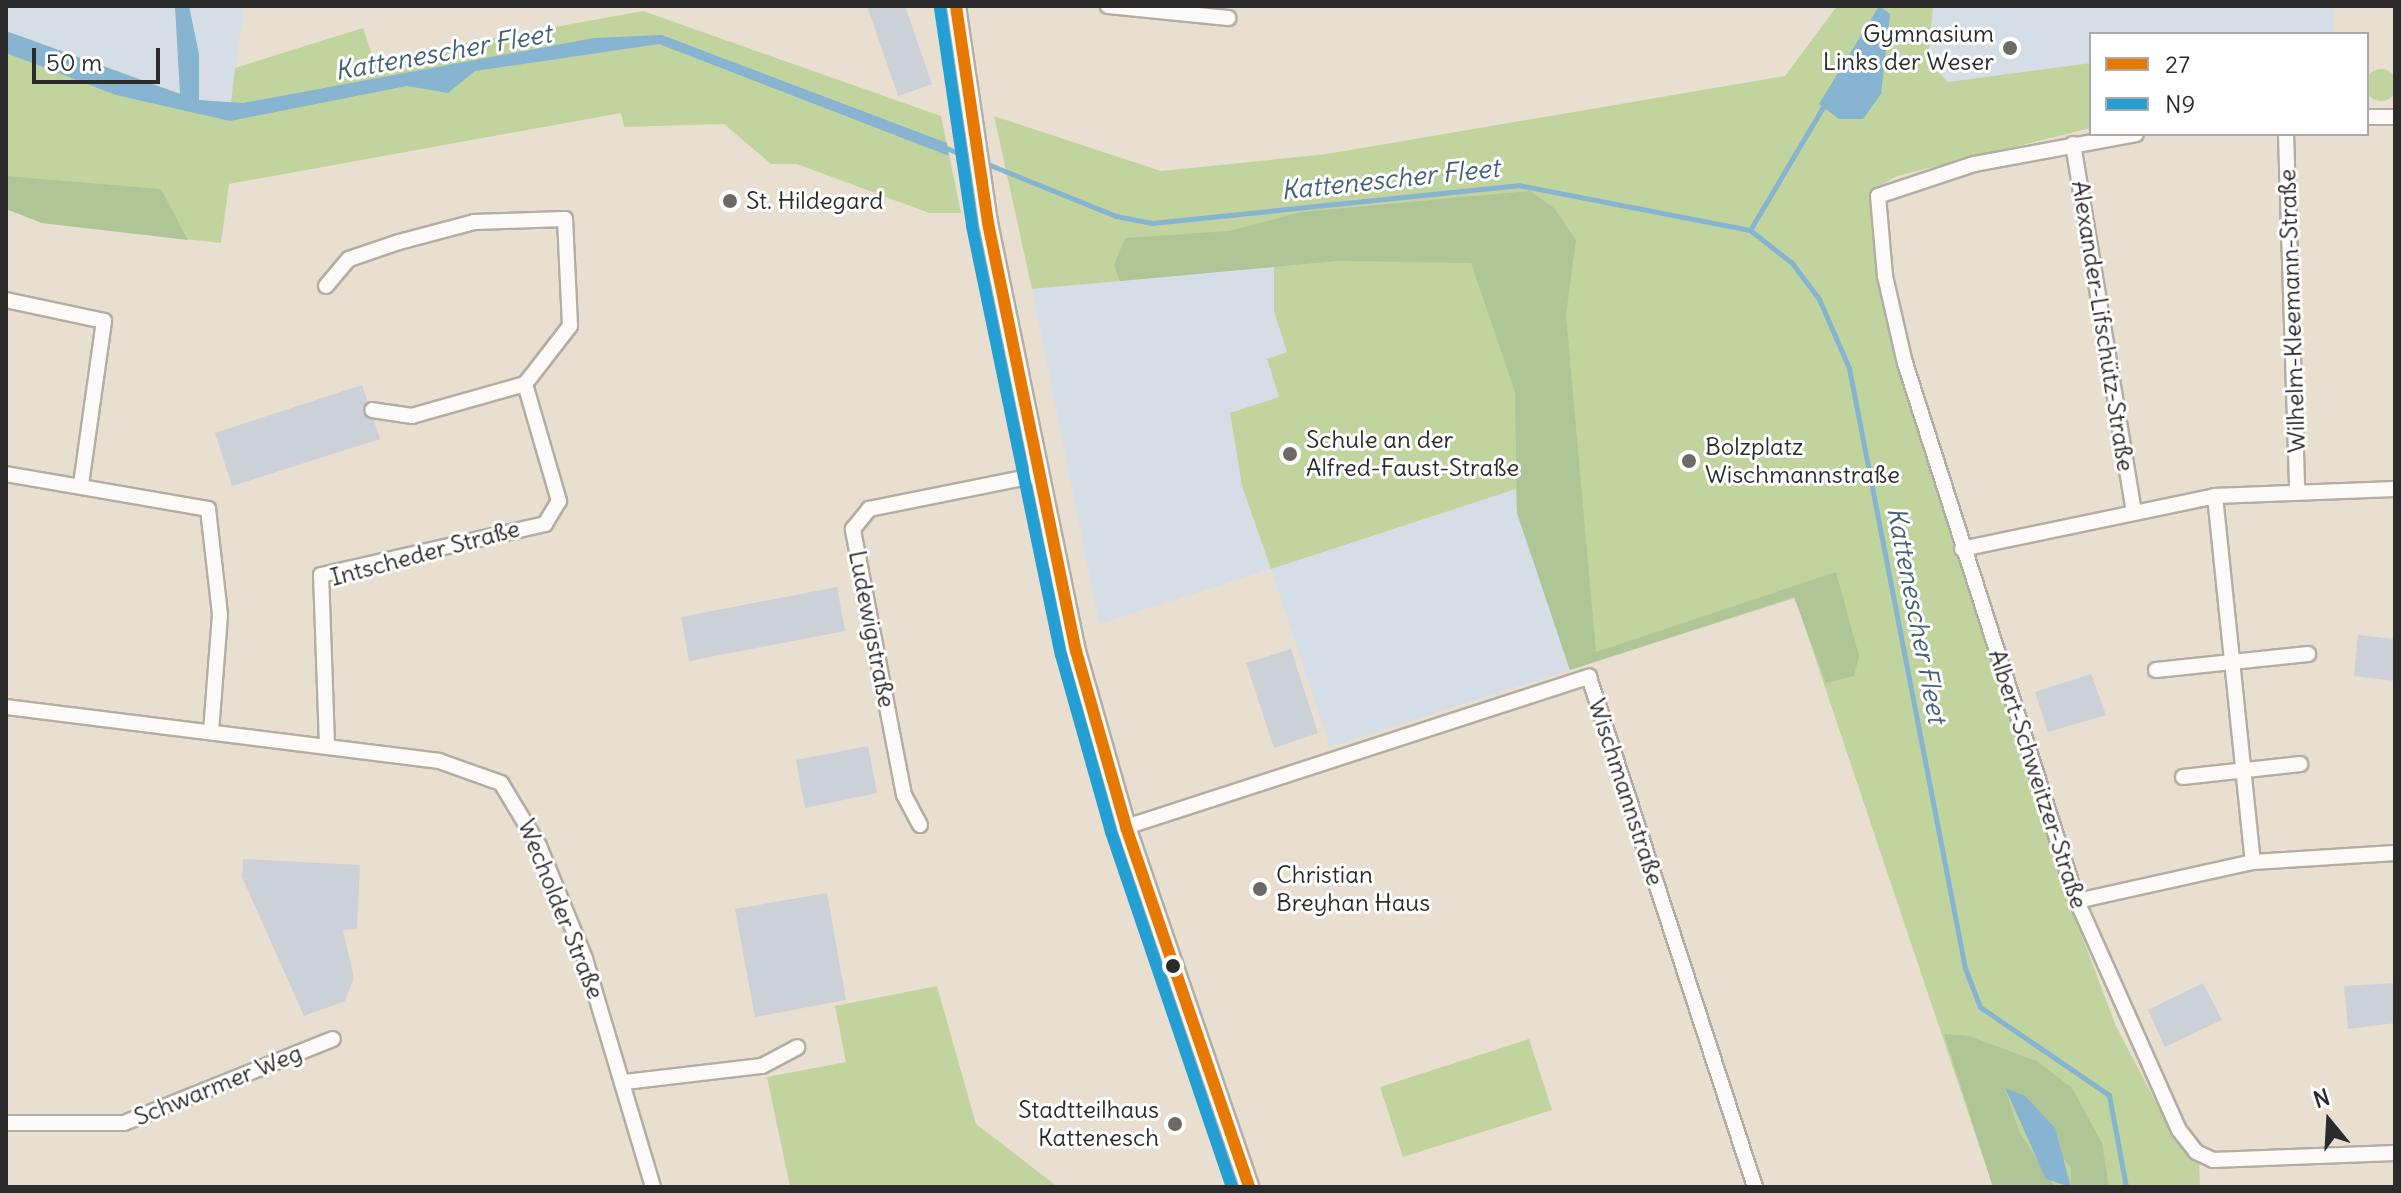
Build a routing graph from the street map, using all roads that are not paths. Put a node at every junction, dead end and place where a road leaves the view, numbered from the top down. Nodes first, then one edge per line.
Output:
1 (956, 6) edge
2 (1108, 6) edge
3 (1228, 18) dead end
4 (2369, 117) edge
5 (2395, 117) edge
6 (2123, 136) edge
7 (2286, 136) edge
8 (2073, 144) junction
9 (326, 286) dead end
10 (10, 306) edge
11 (525, 384) junction
12 (372, 410) dead end
13 (6, 474) edge
14 (1037, 475) junction
15 (81, 484) junction
16 (2297, 488) junction
17 (2395, 489) edge
18 (2215, 496) junction
19 (2133, 508) junction
20 (1962, 549) junction
21 (2308, 654) dead end
22 (2232, 662) junction
23 (2156, 670) dead end
24 (6, 707) edge
25 (211, 732) junction
26 (327, 745) junction
27 (2300, 764) dead end
28 (2242, 770) junction
29 (2183, 777) dead end
30 (920, 825) dead end
31 (1126, 827) junction
32 (2395, 853) edge
33 (2253, 862) junction
34 (2077, 901) junction
35 (333, 1039) dead end
36 (797, 1047) dead end
37 (625, 1082) junction
38 (6, 1123) edge
39 (2395, 1153) edge
40 (653, 1187) edge
41 (1249, 1187) edge
42 (1755, 1187) edge

1 - 14 street
2 - 3 street
4 - 5 street
6 - 8 street
7 - 16 street, Wilhelm-Kleemann-Straße
8 - 19 street, Alexander-Lifschütz-Straße
8 - 20 street, Albert-Schweitzer-Straße
9 - 11 street
10 - 15 street
11 - 12 street
11 - 26 street, Intscheder Straße
13 - 15 street
14 - 30 street, Ludewigstraße
14 - 31 street
15 - 25 street
16 - 17 street
16 - 18 street
18 - 19 street
18 - 22 street
19 - 20 street
20 - 34 street, Albert-Schweitzer-Straße
21 - 22 street
22 - 23 street
22 - 28 street
24 - 25 street, Wecholder Straße
25 - 26 street, Wecholder Straße
26 - 37 street, Wecholder Straße
27 - 28 street
28 - 29 street
28 - 33 street
31 - 41 street
31 - 42 street, Wischmannstraße
32 - 33 street
33 - 34 street
34 - 39 street, Albert-Schweitzer-Straße
35 - 38 street, Schwarmer Weg
36 - 37 street
37 - 40 street, Wecholder Straße

